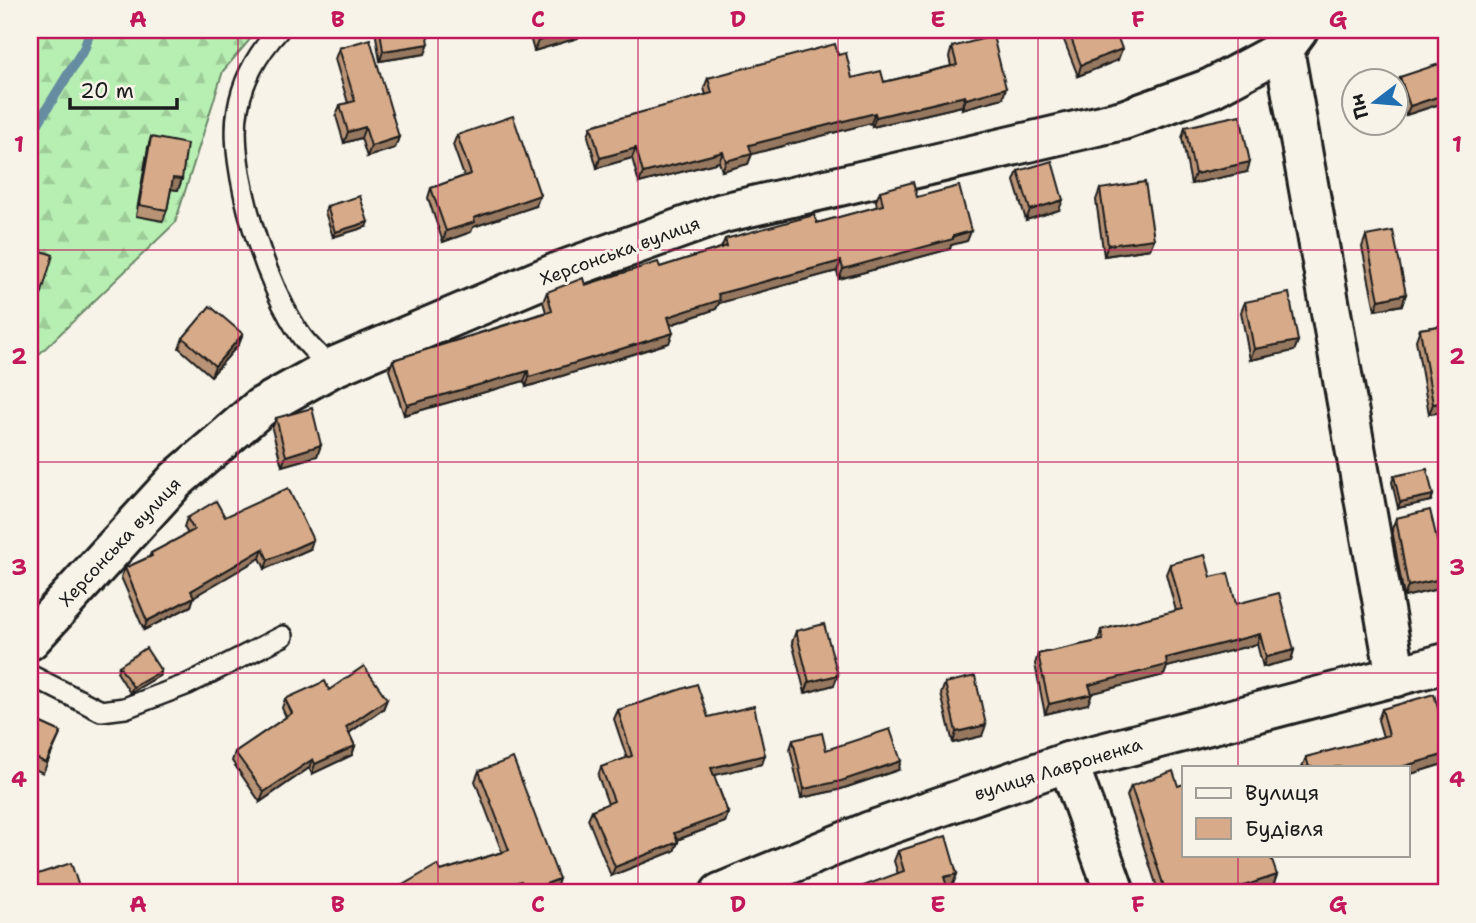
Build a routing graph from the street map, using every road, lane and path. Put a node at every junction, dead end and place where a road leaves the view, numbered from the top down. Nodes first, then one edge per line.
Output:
1 (279, 30) edge
2 (1291, 39) edge
3 (331, 368) junction
4 (283, 636) dead end
5 (30, 640) edge
6 (1446, 663) edge
7 (30, 675) edge
8 (1396, 677) junction
9 (1068, 762) junction
10 (720, 893) edge
11 (1115, 893) edge

1 - 3 lane
2 - 3 street, Херсонська вулиця
2 - 8 street
3 - 5 street, Херсонська вулиця
4 - 7 lane
6 - 8 street, вулиця Лавроненка
8 - 9 street, вулиця Лавроненка
9 - 10 street, вулиця Лавроненка
9 - 11 street

